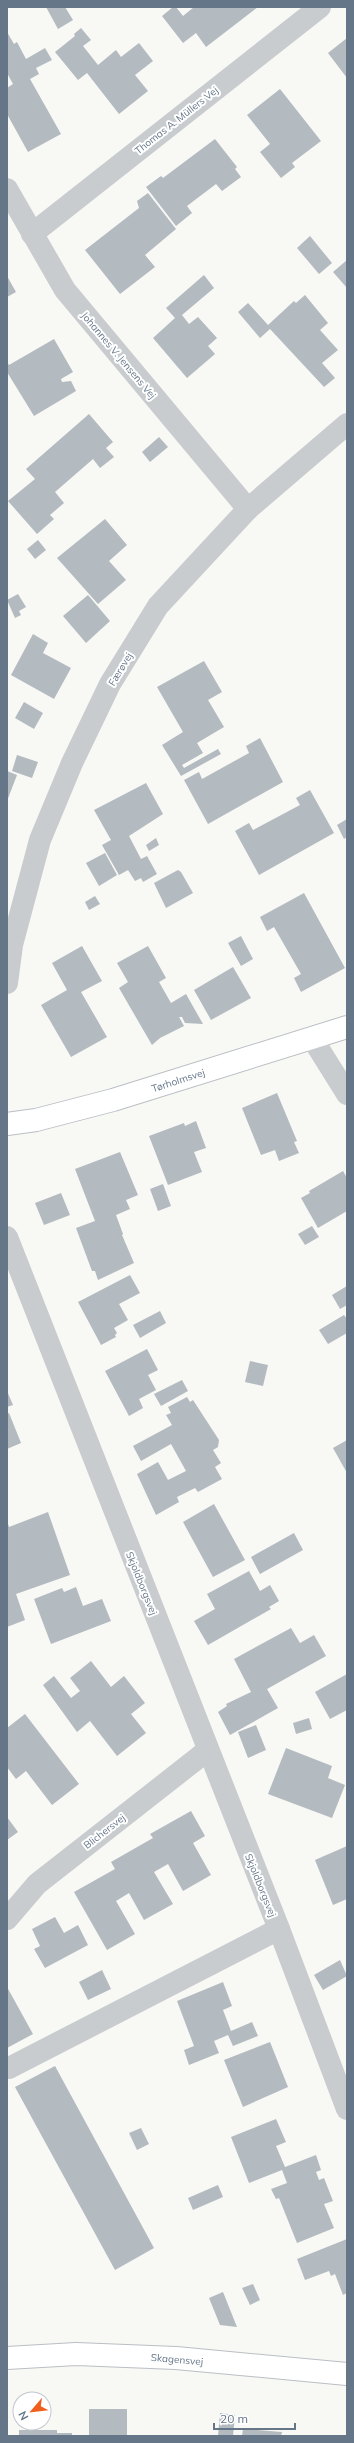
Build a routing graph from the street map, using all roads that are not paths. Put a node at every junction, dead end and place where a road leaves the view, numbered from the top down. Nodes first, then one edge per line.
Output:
1 (320, 7) edge
2 (7, 189) edge
3 (32, 234) junction
4 (347, 424) edge
5 (248, 509) junction
6 (7, 983) edge
7 (347, 1026) edge
8 (312, 1038) junction
9 (347, 1094) edge
10 (7, 1124) edge
11 (7, 1237) edge
12 (208, 1750) junction
13 (7, 1919) edge
14 (279, 1929) junction
15 (9, 2068) dead end
16 (347, 2109) edge
17 (7, 2358) edge
18 (347, 2374) edge

1 - 3 street, Thomas A. Müllers Vej
2 - 3 street, Johannes V. Jensens Vej
3 - 5 street, Johannes V. Jensens Vej
4 - 5 street, Færøvej
5 - 6 street, Færøvej
7 - 8 street, Tørholmsvej
8 - 9 street
8 - 10 street, Tørholmsvej
11 - 12 street, Skjoldborgsvej
12 - 13 street, Blichersvej
12 - 14 street, Skjoldborgsvej
14 - 15 street, Skjoldborgsvej
14 - 16 street, Skjoldborgsvej
17 - 18 street, Skagensvej

